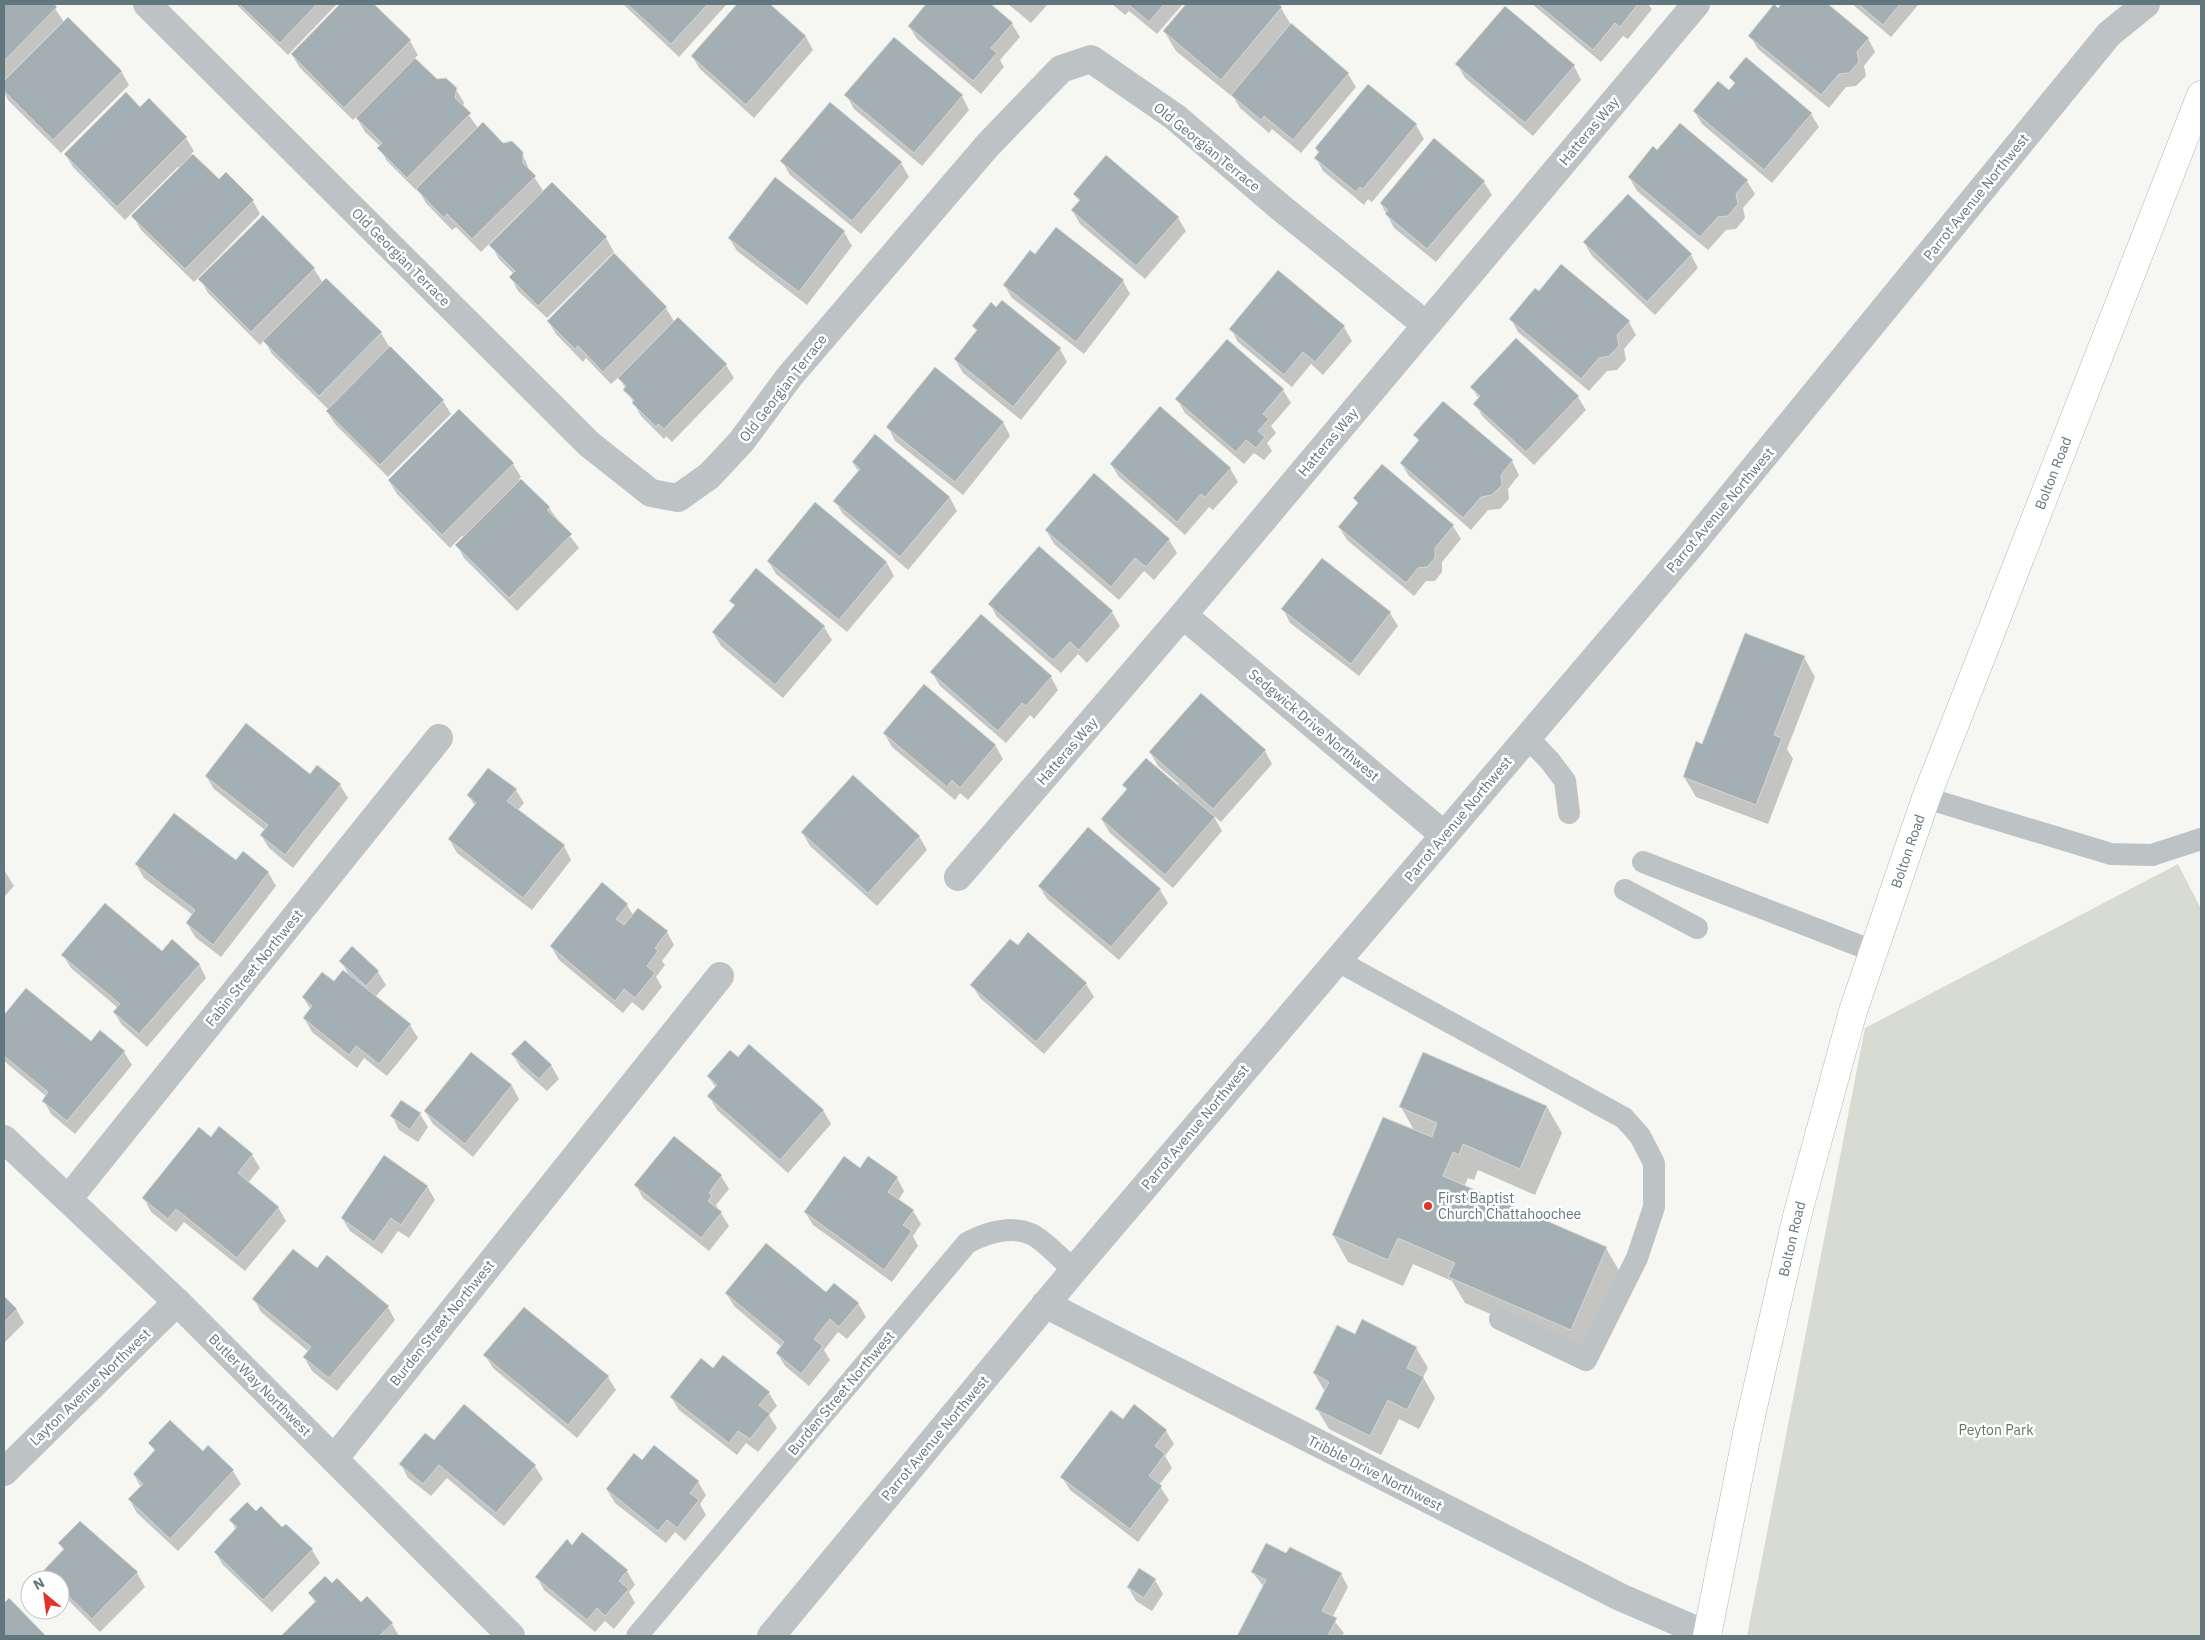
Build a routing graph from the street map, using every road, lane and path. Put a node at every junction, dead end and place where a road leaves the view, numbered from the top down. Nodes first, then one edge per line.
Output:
1 (147, 4) edge
2 (1696, 4) edge
3 (2146, 4) edge
4 (2201, 95) edge
5 (1426, 325) junction
6 (1183, 616) junction
7 (1528, 737) junction
8 (439, 738) dead end
9 (1926, 798) junction
10 (1569, 813) dead end
11 (1444, 835) junction
12 (2201, 839) edge
13 (1643, 862) dead end
14 (958, 877) dead end
15 (1625, 890) dead end
16 (1697, 928) dead end
17 (1873, 951) junction
18 (1338, 961) junction
19 (720, 976) dead end
20 (4, 1139) edge
21 (69, 1198) junction
22 (1074, 1270) junction
23 (177, 1302) junction
24 (1045, 1304) junction
25 (1500, 1319) dead end
26 (334, 1458) junction
27 (4, 1472) edge
28 (512, 1636) edge
29 (637, 1636) edge
30 (771, 1636) edge
31 (1708, 1636) edge

1 - 5 street, Old Georgian Terrace
2 - 5 street, Hatteras Way
3 - 7 street, Parrot Avenue Northwest
4 - 9 main road, Bolton Road
5 - 6 street, Hatteras Way
6 - 11 street, Sedgwick Drive Northwest
6 - 14 street, Hatteras Way
7 - 10 lane
7 - 11 street, Parrot Avenue Northwest
8 - 21 street, Fabin Street Northwest
9 - 12 lane
9 - 17 main road, Bolton Road
11 - 18 street, Parrot Avenue Northwest
13 - 17 lane
15 - 16 lane
17 - 31 main road, Bolton Road
18 - 22 street, Parrot Avenue Northwest
18 - 25 lane
19 - 26 street, Burden Street Northwest
20 - 21 street, Butler Way Northwest
21 - 23 street, Butler Way Northwest
22 - 24 street, Parrot Avenue Northwest
22 - 29 lane, Burden Street Northwest
23 - 26 street, Butler Way Northwest
23 - 27 street, Layton Avenue Northwest
24 - 30 street, Parrot Avenue Northwest
24 - 31 street, Tribble Drive Northwest
26 - 28 street, Butler Way Northwest

